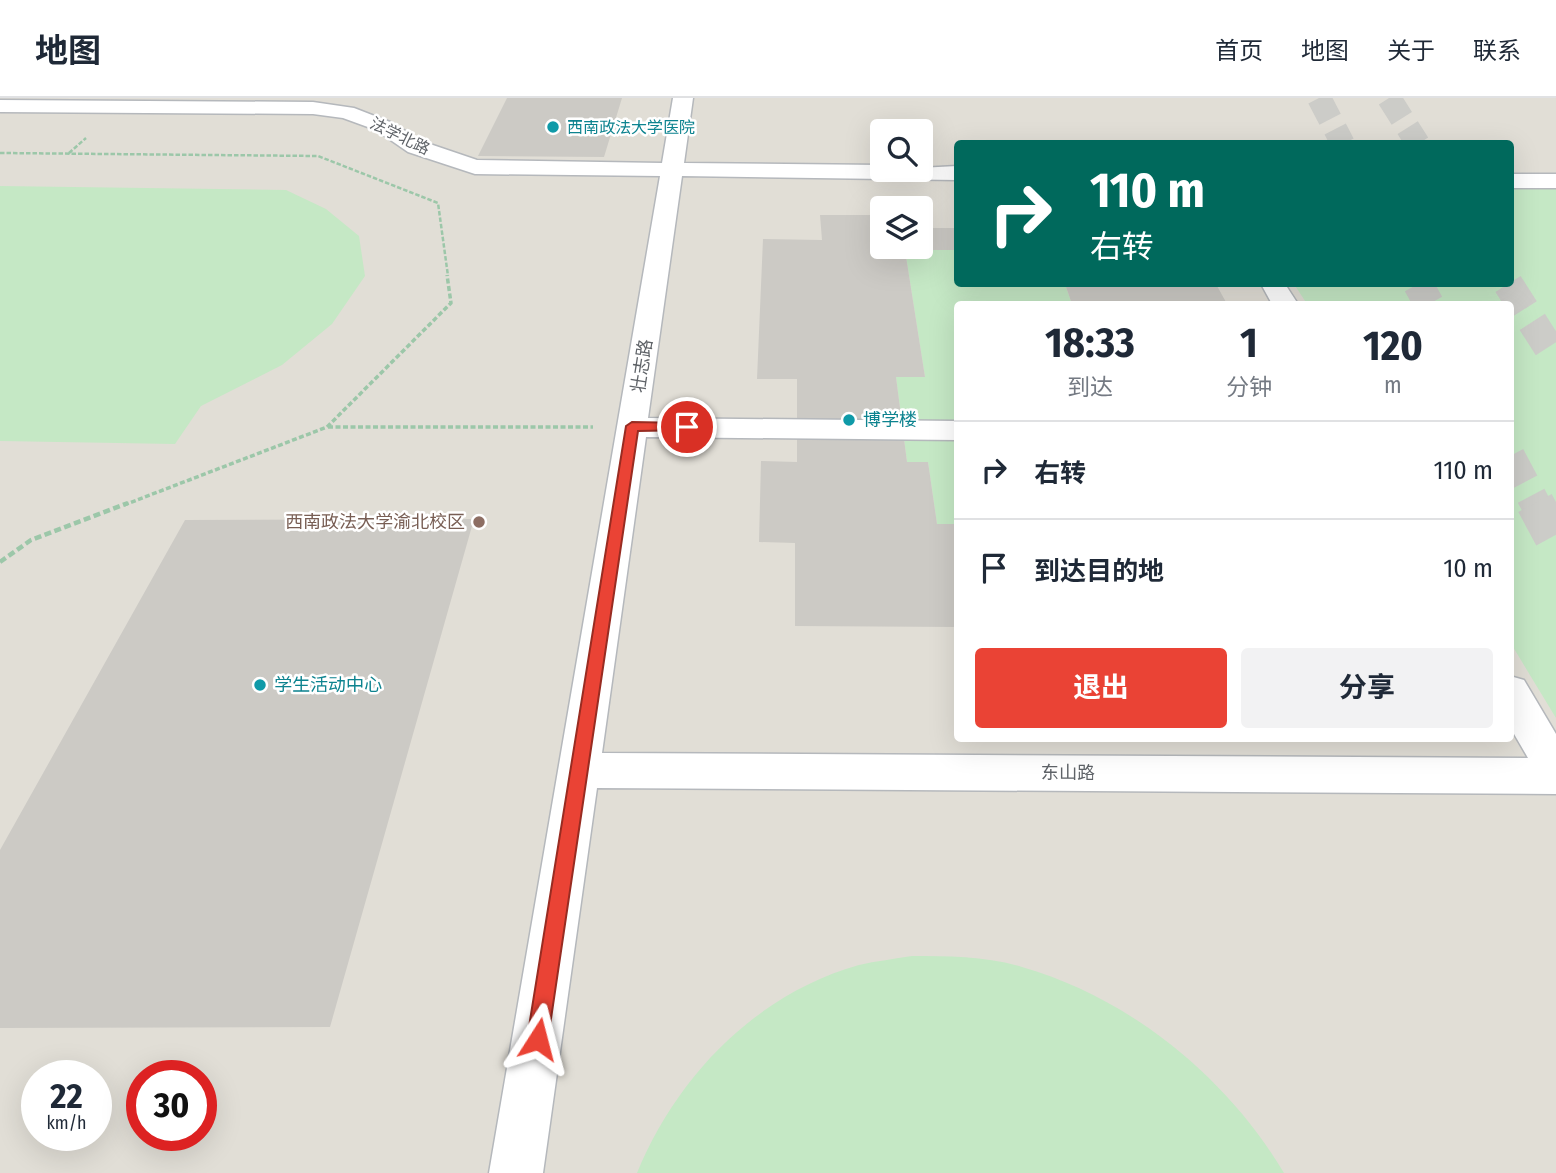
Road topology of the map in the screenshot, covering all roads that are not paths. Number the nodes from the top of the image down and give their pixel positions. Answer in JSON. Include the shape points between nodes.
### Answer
{"nodes":[{"id":1,"x":683,"y":98,"type":"edge"},
{"id":2,"x":0,"y":106,"type":"edge"},
{"id":3,"x":672,"y":169,"type":"junction"},
{"id":4,"x":954,"y":173,"type":"edge"},
{"id":5,"x":1514,"y":181,"type":"edge"},
{"id":6,"x":1556,"y":181,"type":"edge"},
{"id":7,"x":632,"y":426,"type":"junction"},
{"id":8,"x":954,"y":431,"type":"edge"},
{"id":9,"x":1514,"y":698,"type":"edge"},
{"id":10,"x":580,"y":770,"type":"junction"},
{"id":11,"x":1556,"y":770,"type":"edge"},
{"id":12,"x":1556,"y":776,"type":"edge"},
{"id":13,"x":516,"y":1173,"type":"edge"}],
"edges":[{"from":1,"to":3,"type":"street","name":"壮志路"},
{"from":2,"to":3,"type":"street","name":"法学北路","via":[[347,111],[416,147],[475,167]]},
{"from":3,"to":4,"type":"street","name":"法学北路"},
{"from":3,"to":7,"type":"street","name":"壮志路"},
{"from":5,"to":6,"type":"street"},
{"from":7,"to":8,"type":"street"},
{"from":7,"to":10,"type":"street","name":"壮志路"},
{"from":9,"to":11,"type":"street"},
{"from":10,"to":12,"type":"street","name":"东山路"},
{"from":10,"to":13,"type":"street","name":"壮志路"}]}
